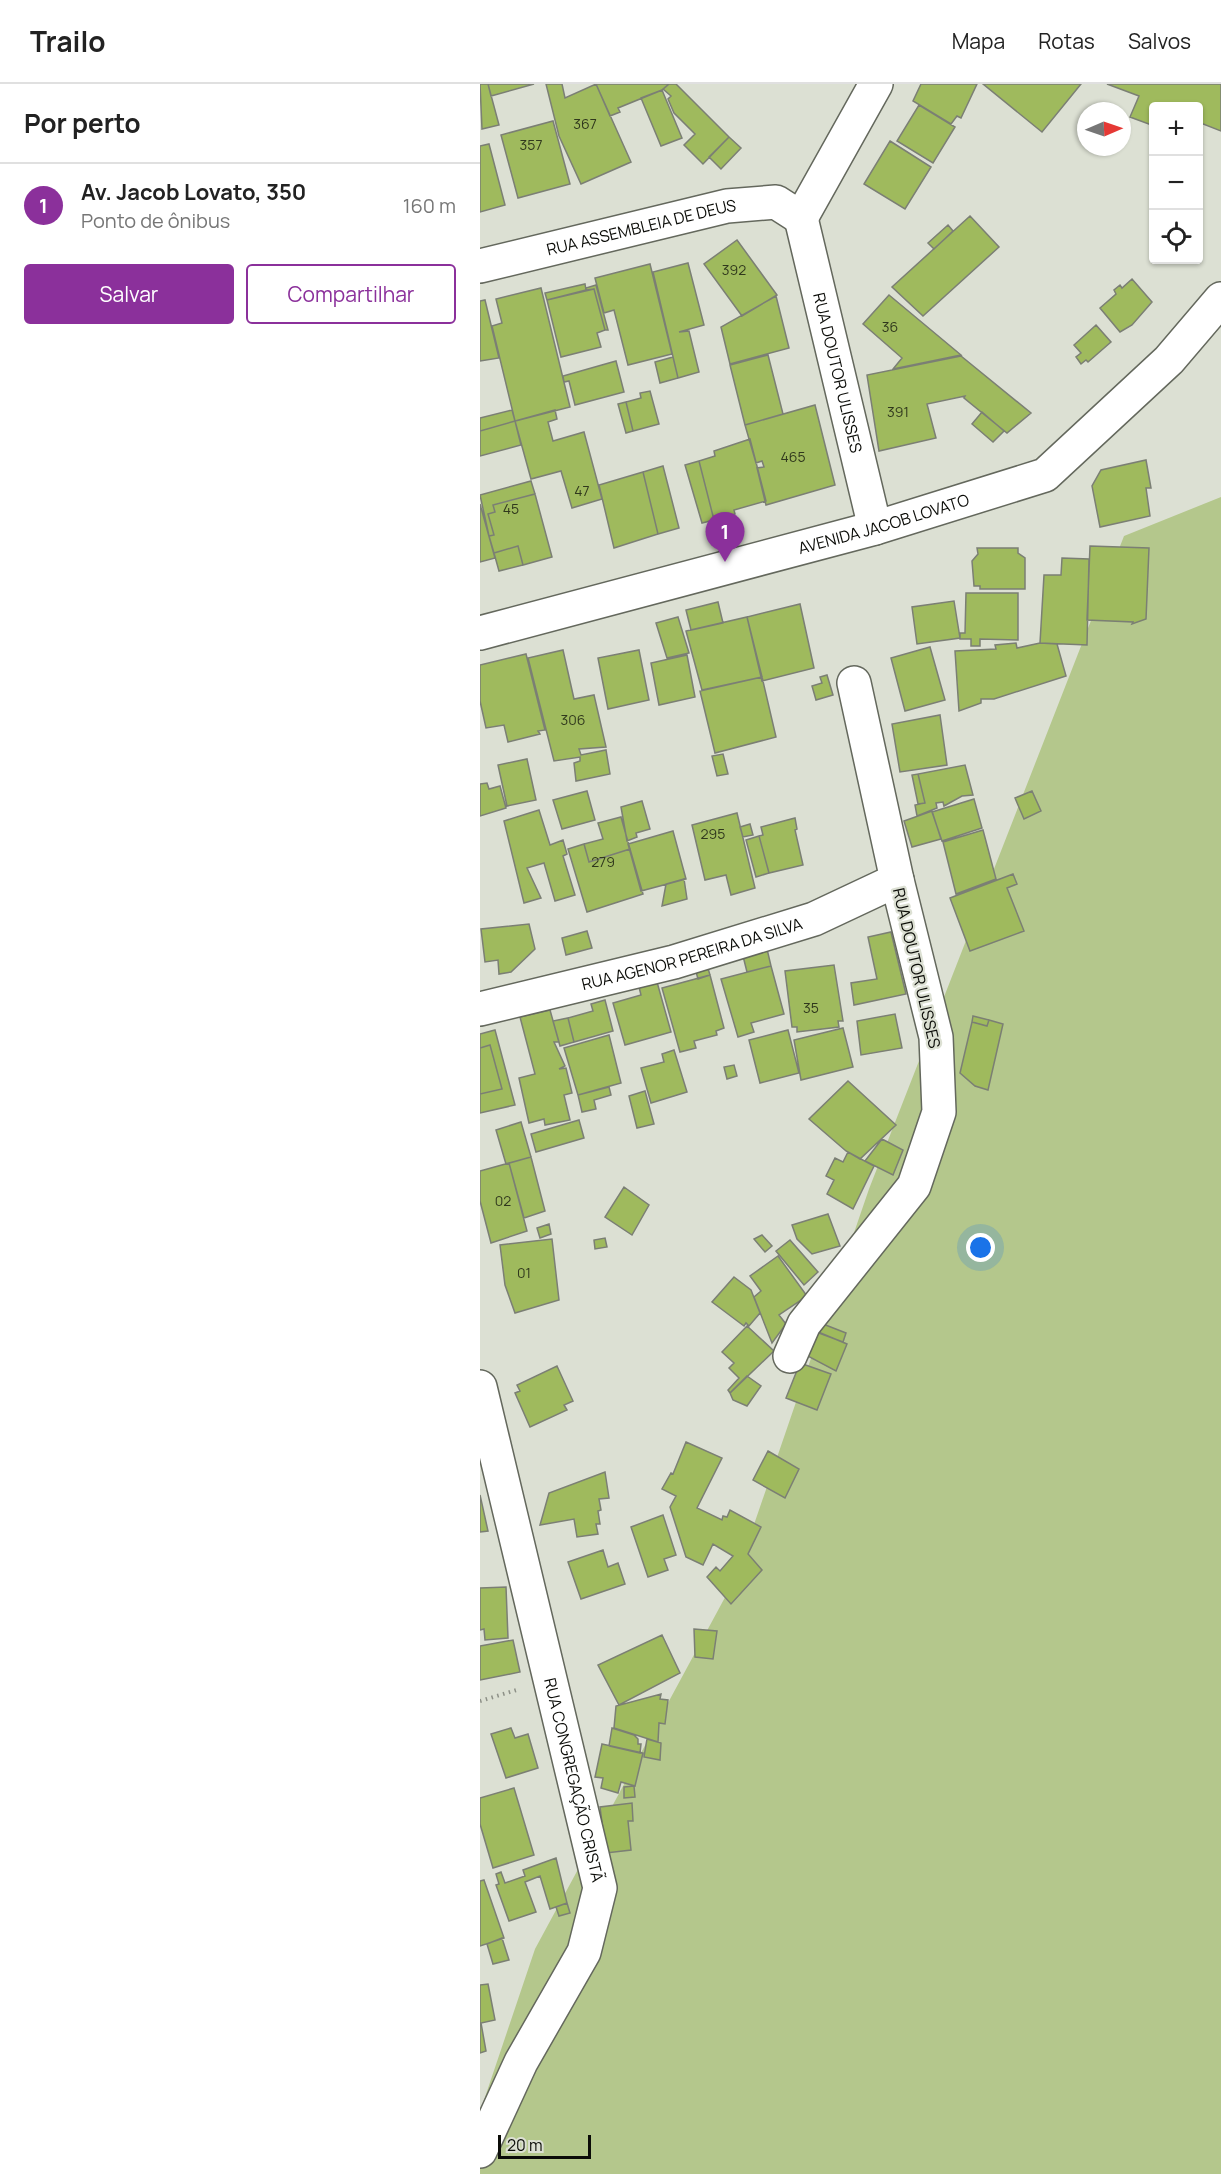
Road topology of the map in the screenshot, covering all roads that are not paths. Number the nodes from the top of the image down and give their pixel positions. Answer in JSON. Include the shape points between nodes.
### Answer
{"nodes":[{"id":1,"x":876,"y":84,"type":"edge"},
{"id":2,"x":801,"y":218,"type":"junction"},
{"id":3,"x":480,"y":266,"type":"edge"},
{"id":4,"x":1221,"y":299,"type":"edge"},
{"id":5,"x":875,"y":528,"type":"junction"},
{"id":6,"x":480,"y":633,"type":"edge"},
{"id":7,"x":854,"y":683,"type":"dead end"},
{"id":8,"x":897,"y":880,"type":"junction"},
{"id":9,"x":480,"y":1009,"type":"edge"},
{"id":10,"x":790,"y":1356,"type":"dead end"},
{"id":11,"x":480,"y":1387,"type":"edge"},
{"id":12,"x":480,"y":2151,"type":"edge"}],
"edges":[{"from":1,"to":2,"type":"street"},
{"from":2,"to":3,"type":"street","name":"RUA ASSEMBLEIA DE DEUS","via":[[776,202],[728,206]]},
{"from":2,"to":5,"type":"street","name":"RUA DOUTOR ULISSES"},
{"from":4,"to":5,"type":"street","name":"AVENIDA JACOB LOVATO","via":[[1169,360],[1046,475]]},
{"from":5,"to":6,"type":"street","name":"AVENIDA JACOB LOVATO"},
{"from":7,"to":8,"type":"street","name":"RUA DOUTOR ULISSES"},
{"from":8,"to":9,"type":"street","name":"RUA AGENOR PEREIRA DA SILVA","via":[[803,922],[674,962]]},
{"from":8,"to":10,"type":"street","name":"RUA DOUTOR ULISSES","via":[[936,1037],[939,1112],[914,1186],[804,1324]]},
{"from":11,"to":12,"type":"street","name":"RUA CONGREGAÇÃO CRISTÃ","via":[[600,1888],[584,1952],[520,2062]]}]}
